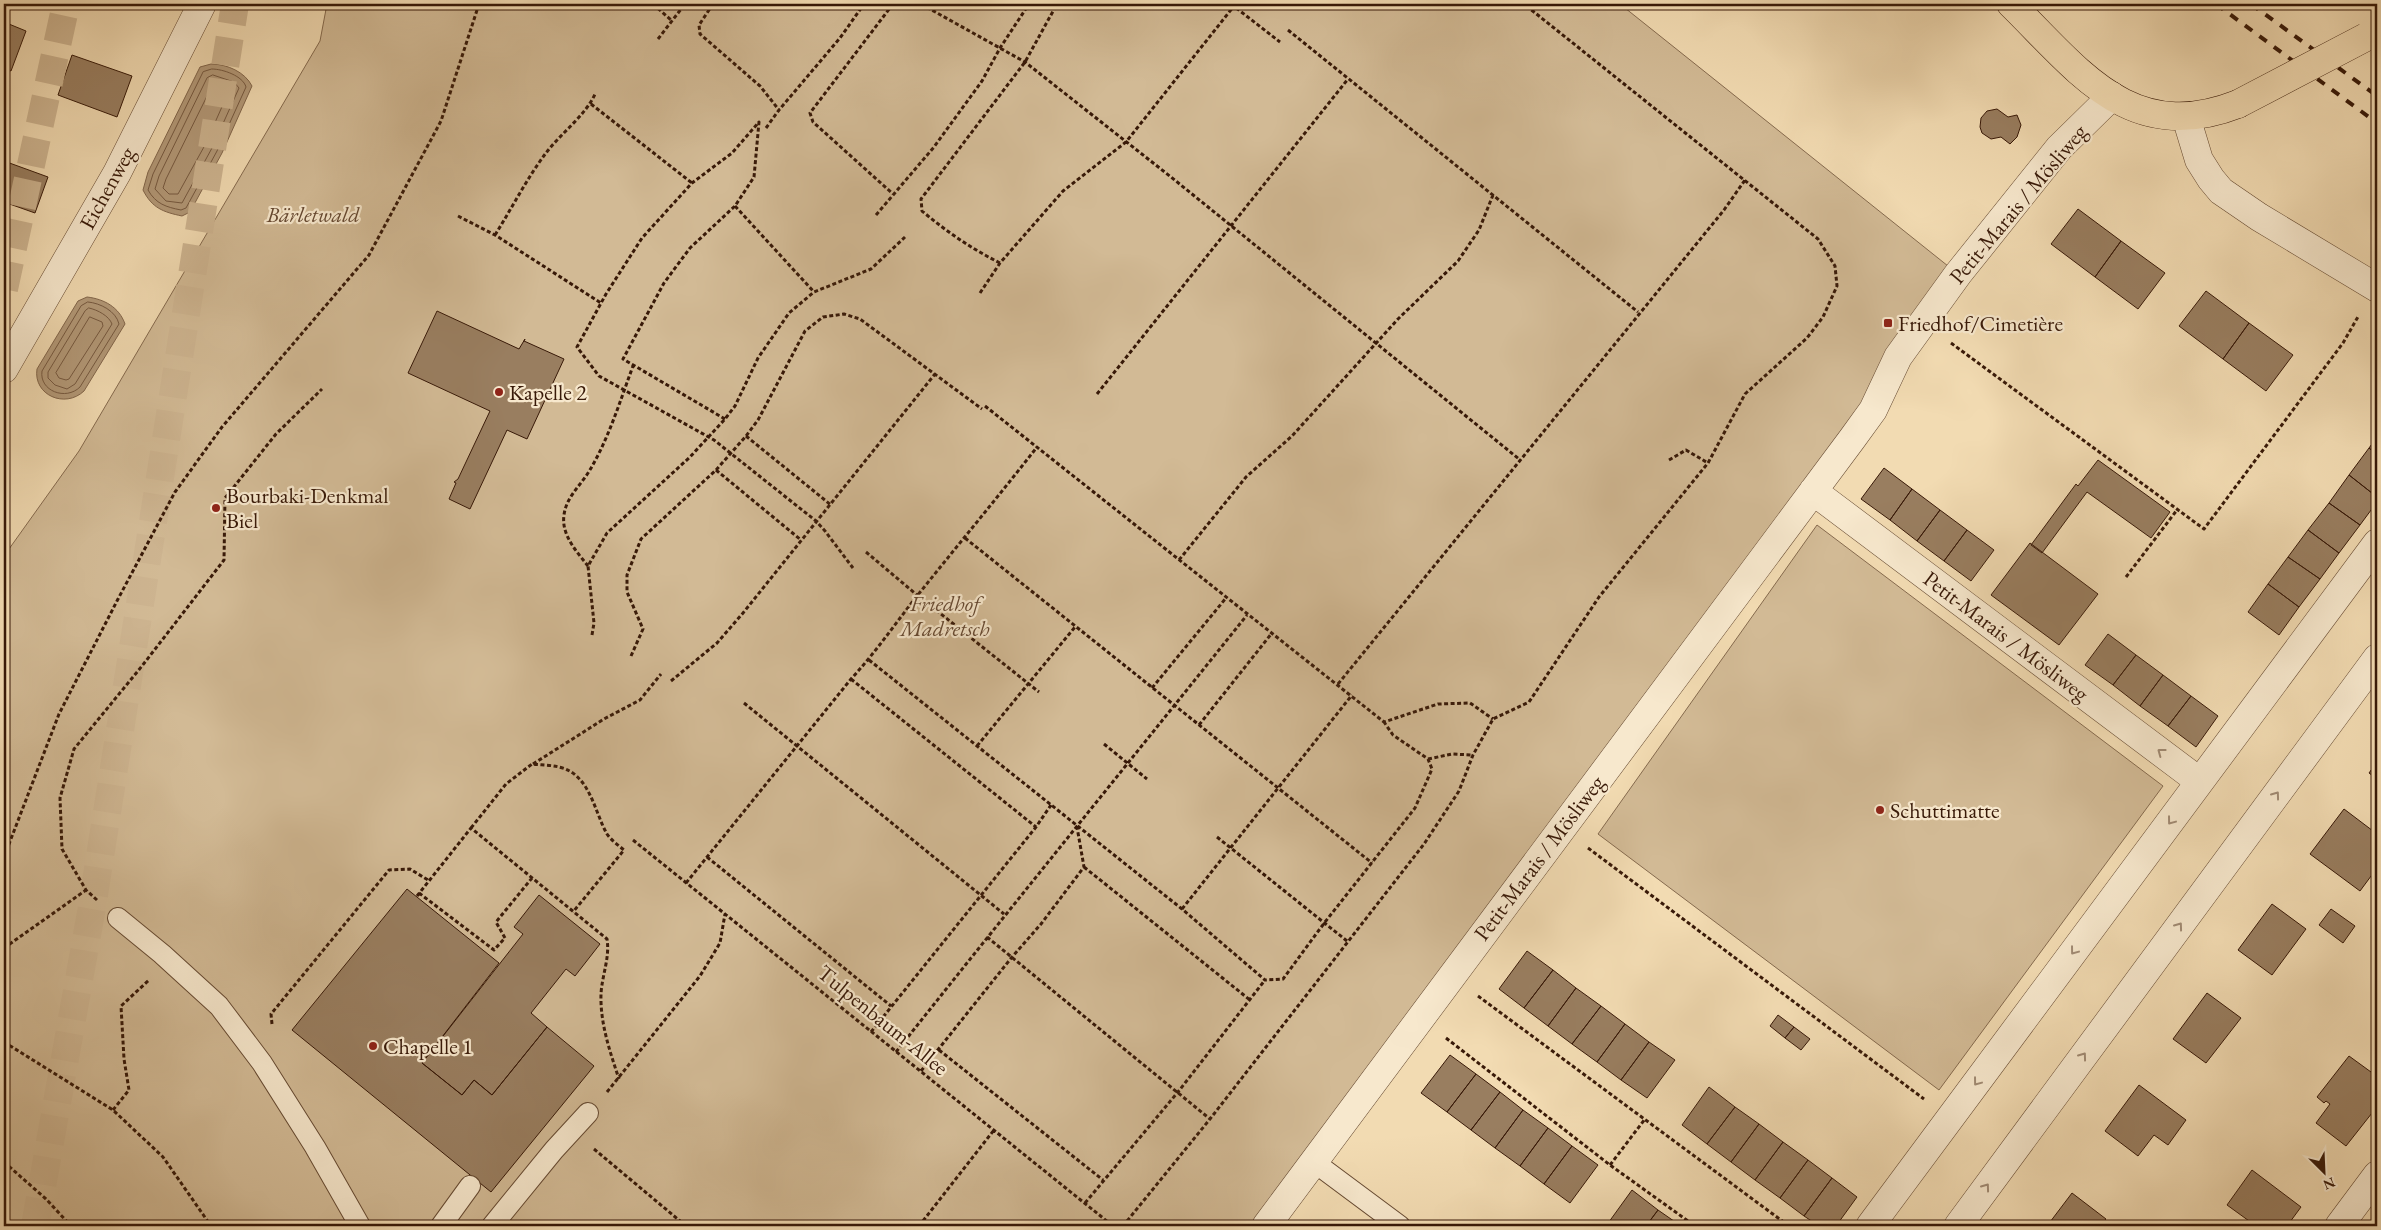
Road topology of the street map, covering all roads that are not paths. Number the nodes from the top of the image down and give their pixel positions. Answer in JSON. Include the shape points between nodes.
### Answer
{"nodes":[{"id":1,"x":202,"y":4,"type":"edge"},
{"id":2,"x":2011,"y":4,"type":"edge"},
{"id":3,"x":2372,"y":34,"type":"edge"},
{"id":4,"x":2112,"y":96,"type":"junction"},
{"id":5,"x":2186,"y":117,"type":"junction"},
{"id":6,"x":2377,"y":288,"type":"edge"},
{"id":7,"x":4,"y":369,"type":"edge"},
{"id":8,"x":1813,"y":491,"type":"junction"},
{"id":9,"x":2377,"y":543,"type":"edge"},
{"id":10,"x":2377,"y":658,"type":"edge"},
{"id":11,"x":2200,"y":781,"type":"junction"},
{"id":12,"x":118,"y":918,"type":"road end"},
{"id":13,"x":588,"y":1113,"type":"road end"},
{"id":14,"x":1314,"y":1162,"type":"junction"},
{"id":15,"x":2377,"y":1175,"type":"edge"},
{"id":16,"x":470,"y":1186,"type":"dead end"},
{"id":17,"x":360,"y":1226,"type":"edge"},
{"id":18,"x":441,"y":1226,"type":"edge"},
{"id":19,"x":492,"y":1226,"type":"edge"},
{"id":20,"x":1266,"y":1226,"type":"edge"},
{"id":21,"x":1400,"y":1226,"type":"edge"},
{"id":22,"x":1870,"y":1226,"type":"edge"},
{"id":23,"x":1958,"y":1226,"type":"edge"},
{"id":24,"x":2339,"y":1226,"type":"edge"}],
"edges":[{"from":1,"to":7,"type":"street","name":"Eichenweg","via":[[116,174]]},
{"from":2,"to":4,"type":"main road","via":[[2086,78]]},
{"from":3,"to":5,"type":"main road","bridge":true,"via":[[2238,104]]},
{"from":4,"to":5,"type":"main road","via":[[2142,111]]},
{"from":4,"to":8,"type":"street","name":"Petit-Marais / Mösliweg","via":[[2059,148],[1958,274],[1898,357],[1873,410]]},
{"from":5,"to":6,"type":"street","via":[[2199,160],[2221,191]]},
{"from":11,"to":8,"type":"street","name":"Petit-Marais / Mösliweg","one_way":true},
{"from":8,"to":14,"type":"street","name":"Petit-Marais / Mösliweg"},
{"from":9,"to":11,"type":"street"},
{"from":23,"to":10,"type":"street","one_way":true},
{"from":11,"to":22,"type":"street","one_way":true},
{"from":12,"to":17,"type":"lane","via":[[219,1006],[262,1063]]},
{"from":13,"to":19,"type":"lane"},
{"from":14,"to":20,"type":"street","name":"Petit-Marais / Mösliweg"},
{"from":14,"to":21,"type":"lane"},
{"from":15,"to":24,"type":"street"},
{"from":16,"to":18,"type":"lane"}]}
